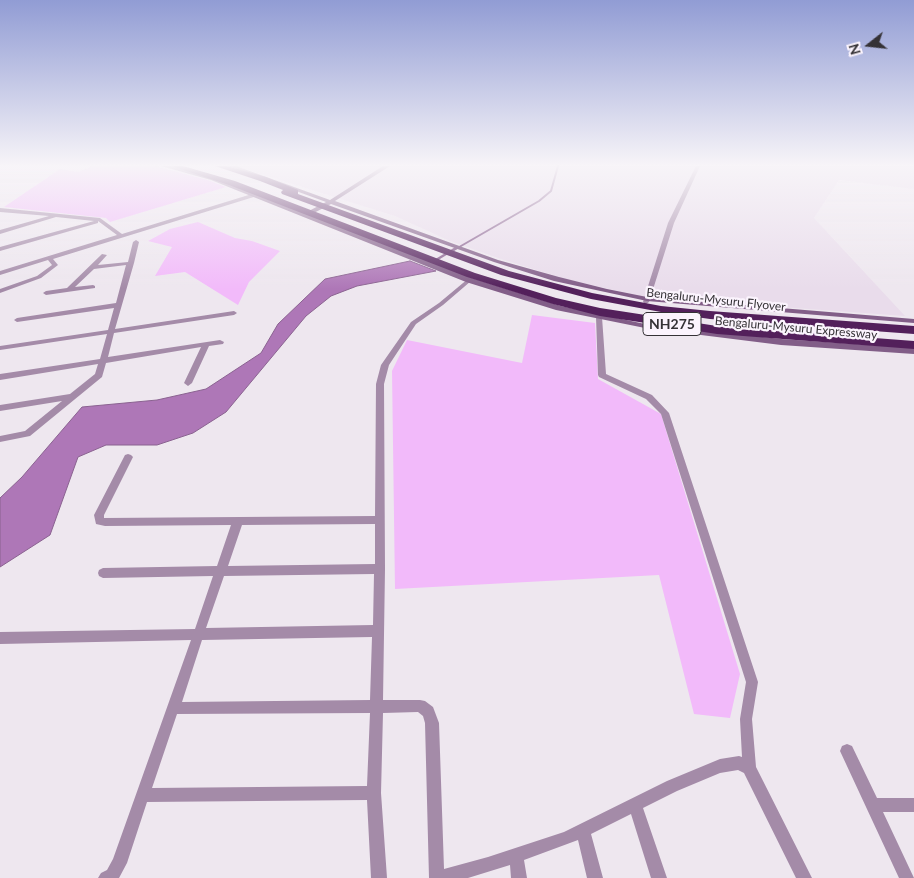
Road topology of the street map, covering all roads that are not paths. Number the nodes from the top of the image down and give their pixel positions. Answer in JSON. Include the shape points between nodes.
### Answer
{"nodes":[{"id":1,"x":209,"y":207,"type":"edge"},
{"id":2,"x":288,"y":207,"type":"edge"},
{"id":3,"x":291,"y":207,"type":"edge"},
{"id":4,"x":301,"y":207,"type":"edge"},
{"id":5,"x":320,"y":207,"type":"edge"},
{"id":6,"x":327,"y":207,"type":"edge"},
{"id":7,"x":343,"y":207,"type":"edge"},
{"id":8,"x":679,"y":207,"type":"edge"},
{"id":9,"x":0,"y":210,"type":"edge"},
{"id":10,"x":20,"y":212,"type":"junction"},
{"id":11,"x":308,"y":214,"type":"junction"},
{"id":12,"x":58,"y":216,"type":"junction"},
{"id":13,"x":0,"y":217,"type":"edge"},
{"id":14,"x":100,"y":220,"type":"junction"},
{"id":15,"x":0,"y":232,"type":"edge"},
{"id":16,"x":119,"y":234,"type":"junction"},
{"id":17,"x":136,"y":242,"type":"dead end"},
{"id":18,"x":0,"y":249,"type":"edge"},
{"id":19,"x":104,"y":256,"type":"dead end"},
{"id":20,"x":52,"y":260,"type":"junction"},
{"id":21,"x":432,"y":261,"type":"junction"},
{"id":22,"x":131,"y":262,"type":"junction"},
{"id":23,"x":92,"y":267,"type":"junction"},
{"id":24,"x":0,"y":269,"type":"edge"},
{"id":25,"x":0,"y":273,"type":"edge"},
{"id":26,"x":0,"y":279,"type":"edge"},
{"id":27,"x":469,"y":280,"type":"junction"},
{"id":28,"x":93,"y":287,"type":"dead end"},
{"id":29,"x":0,"y":290,"type":"edge"},
{"id":30,"x":68,"y":291,"type":"junction"},
{"id":31,"x":46,"y":294,"type":"dead end"},
{"id":32,"x":647,"y":300,"type":"junction"},
{"id":33,"x":119,"y":305,"type":"junction"},
{"id":34,"x":234,"y":313,"type":"dead end"},
{"id":35,"x":599,"y":317,"type":"junction"},
{"id":36,"x":16,"y":320,"type":"dead end"},
{"id":37,"x":914,"y":321,"type":"edge"},
{"id":38,"x":914,"y":325,"type":"edge"},
{"id":39,"x":914,"y":330,"type":"edge"},
{"id":40,"x":111,"y":331,"type":"junction"},
{"id":41,"x":914,"y":339,"type":"edge"},
{"id":42,"x":220,"y":342,"type":"dead end"},
{"id":43,"x":206,"y":344,"type":"junction"},
{"id":44,"x":914,"y":345,"type":"edge"},
{"id":45,"x":0,"y":348,"type":"edge"},
{"id":46,"x":914,"y":351,"type":"edge"},
{"id":47,"x":103,"y":361,"type":"junction"},
{"id":48,"x":0,"y":377,"type":"edge"},
{"id":49,"x":188,"y":383,"type":"dead end"},
{"id":50,"x":73,"y":396,"type":"junction"},
{"id":51,"x":0,"y":408,"type":"edge"},
{"id":52,"x":0,"y":439,"type":"edge"},
{"id":53,"x":128,"y":457,"type":"dead end"},
{"id":54,"x":380,"y":520,"type":"junction"},
{"id":55,"x":238,"y":521,"type":"junction"},
{"id":56,"x":380,"y":568,"type":"junction"},
{"id":57,"x":221,"y":571,"type":"junction"},
{"id":58,"x":103,"y":573,"type":"dead end"},
{"id":59,"x":379,"y":631,"type":"junction"},
{"id":60,"x":198,"y":634,"type":"junction"},
{"id":61,"x":0,"y":638,"type":"edge"},
{"id":62,"x":377,"y":707,"type":"junction"},
{"id":63,"x":172,"y":708,"type":"junction"},
{"id":64,"x":847,"y":752,"type":"dead end"},
{"id":65,"x":749,"y":768,"type":"junction"},
{"id":66,"x":374,"y":792,"type":"junction"},
{"id":67,"x":143,"y":795,"type":"junction"},
{"id":68,"x":635,"y":804,"type":"junction"},
{"id":69,"x":872,"y":805,"type":"junction"},
{"id":70,"x":914,"y":805,"type":"edge"},
{"id":71,"x":583,"y":831,"type":"junction"},
{"id":72,"x":516,"y":855,"type":"junction"},
{"id":73,"x":106,"y":878,"type":"edge"},
{"id":74,"x":379,"y":878,"type":"edge"},
{"id":75,"x":438,"y":878,"type":"edge"},
{"id":76,"x":519,"y":878,"type":"edge"},
{"id":77,"x":594,"y":878,"type":"edge"},
{"id":78,"x":659,"y":878,"type":"edge"},
{"id":79,"x":804,"y":878,"type":"edge"},
{"id":80,"x":907,"y":878,"type":"edge"}],
"edges":[{"from":1,"to":16,"type":"street"},
{"from":2,"to":11,"type":"street","name":"Bengaluru-Mysuru Expressway","number":"NH275"},
{"from":3,"to":11,"type":"highway","name":"Bengaluru-Mysuru Expressway","number":"NH275"},
{"from":4,"to":21,"type":"highway","name":"Bengaluru-Mysuru Expressway","number":"NH275"},
{"from":5,"to":11,"type":"street"},
{"from":6,"to":39,"type":"highway","name":"Bengaluru-Mysuru Flyover","number":"NH275","via":[[505,273],[576,293],[710,315]]},
{"from":7,"to":32,"type":"highway","number":"NH275","via":[[542,280]]},
{"from":8,"to":32,"type":"street"},
{"from":9,"to":10,"type":"street"},
{"from":10,"to":12,"type":"street"},
{"from":10,"to":13,"type":"street"},
{"from":11,"to":21,"type":"highway","name":"Bengaluru-Mysuru Expressway","number":"NH275"},
{"from":12,"to":14,"type":"street"},
{"from":12,"to":15,"type":"street"},
{"from":14,"to":16,"type":"street"},
{"from":14,"to":18,"type":"street"},
{"from":16,"to":20,"type":"street"},
{"from":16,"to":24,"type":"street"},
{"from":17,"to":22,"type":"street"},
{"from":19,"to":23,"type":"street"},
{"from":20,"to":25,"type":"street"},
{"from":20,"to":26,"type":"street"},
{"from":20,"to":29,"type":"street","via":[[55,265],[39,277]]},
{"from":21,"to":27,"type":"street","name":"Bengaluru-Mysuru Expressway","number":"NH275"},
{"from":21,"to":41,"type":"highway","name":"Bengaluru-Mysuru Flyover","number":"NH275","via":[[541,292],[636,313],[738,327]]},
{"from":21,"to":44,"type":"highway","name":"Bengaluru-Mysuru Expressway","number":"NH275","via":[[518,290],[600,312],[717,330]]},
{"from":22,"to":23,"type":"street"},
{"from":22,"to":33,"type":"street"},
{"from":23,"to":30,"type":"street"},
{"from":27,"to":35,"type":"street","name":"Bengaluru-Mysuru Expressway","number":"NH275"},
{"from":27,"to":54,"type":"street","via":[[413,323],[385,365],[380,391]]},
{"from":28,"to":30,"type":"street"},
{"from":30,"to":31,"type":"street"},
{"from":32,"to":37,"type":"street","number":"NH275"},
{"from":32,"to":38,"type":"highway","number":"NH275","via":[[721,311]]},
{"from":33,"to":36,"type":"street"},
{"from":33,"to":40,"type":"street"},
{"from":34,"to":40,"type":"street"},
{"from":35,"to":46,"type":"street","name":"Bengaluru-Mysuru Expressway","number":"NH275","via":[[645,326],[781,342]]},
{"from":35,"to":65,"type":"street","via":[[602,375],[649,397],[665,413],[671,431],[752,682],[746,719]]},
{"from":40,"to":45,"type":"street"},
{"from":40,"to":47,"type":"street"},
{"from":42,"to":43,"type":"street"},
{"from":43,"to":47,"type":"street"},
{"from":43,"to":49,"type":"street"},
{"from":47,"to":48,"type":"street"},
{"from":47,"to":50,"type":"street","via":[[99,375]]},
{"from":50,"to":51,"type":"street"},
{"from":50,"to":52,"type":"street","via":[[27,434]]},
{"from":53,"to":55,"type":"street","via":[[99,515],[100,521]]},
{"from":54,"to":55,"type":"street"},
{"from":54,"to":56,"type":"street"},
{"from":55,"to":57,"type":"street"},
{"from":56,"to":57,"type":"street"},
{"from":56,"to":59,"type":"street"},
{"from":57,"to":58,"type":"street"},
{"from":57,"to":60,"type":"street"},
{"from":59,"to":60,"type":"street"},
{"from":59,"to":62,"type":"street"},
{"from":60,"to":61,"type":"street"},
{"from":60,"to":63,"type":"street"},
{"from":62,"to":63,"type":"street"},
{"from":62,"to":66,"type":"street"},
{"from":62,"to":75,"type":"street","via":[[420,706],[428,712],[432,723]]},
{"from":63,"to":67,"type":"street"},
{"from":64,"to":69,"type":"street"},
{"from":65,"to":68,"type":"street","via":[[739,763],[720,766]]},
{"from":65,"to":79,"type":"street"},
{"from":66,"to":67,"type":"street"},
{"from":66,"to":74,"type":"street"},
{"from":67,"to":73,"type":"street","via":[[119,863]]},
{"from":68,"to":71,"type":"street"},
{"from":68,"to":78,"type":"street"},
{"from":69,"to":70,"type":"street"},
{"from":69,"to":80,"type":"street"},
{"from":71,"to":72,"type":"street"},
{"from":71,"to":77,"type":"street"},
{"from":72,"to":75,"type":"street"},
{"from":72,"to":76,"type":"street"}]}
